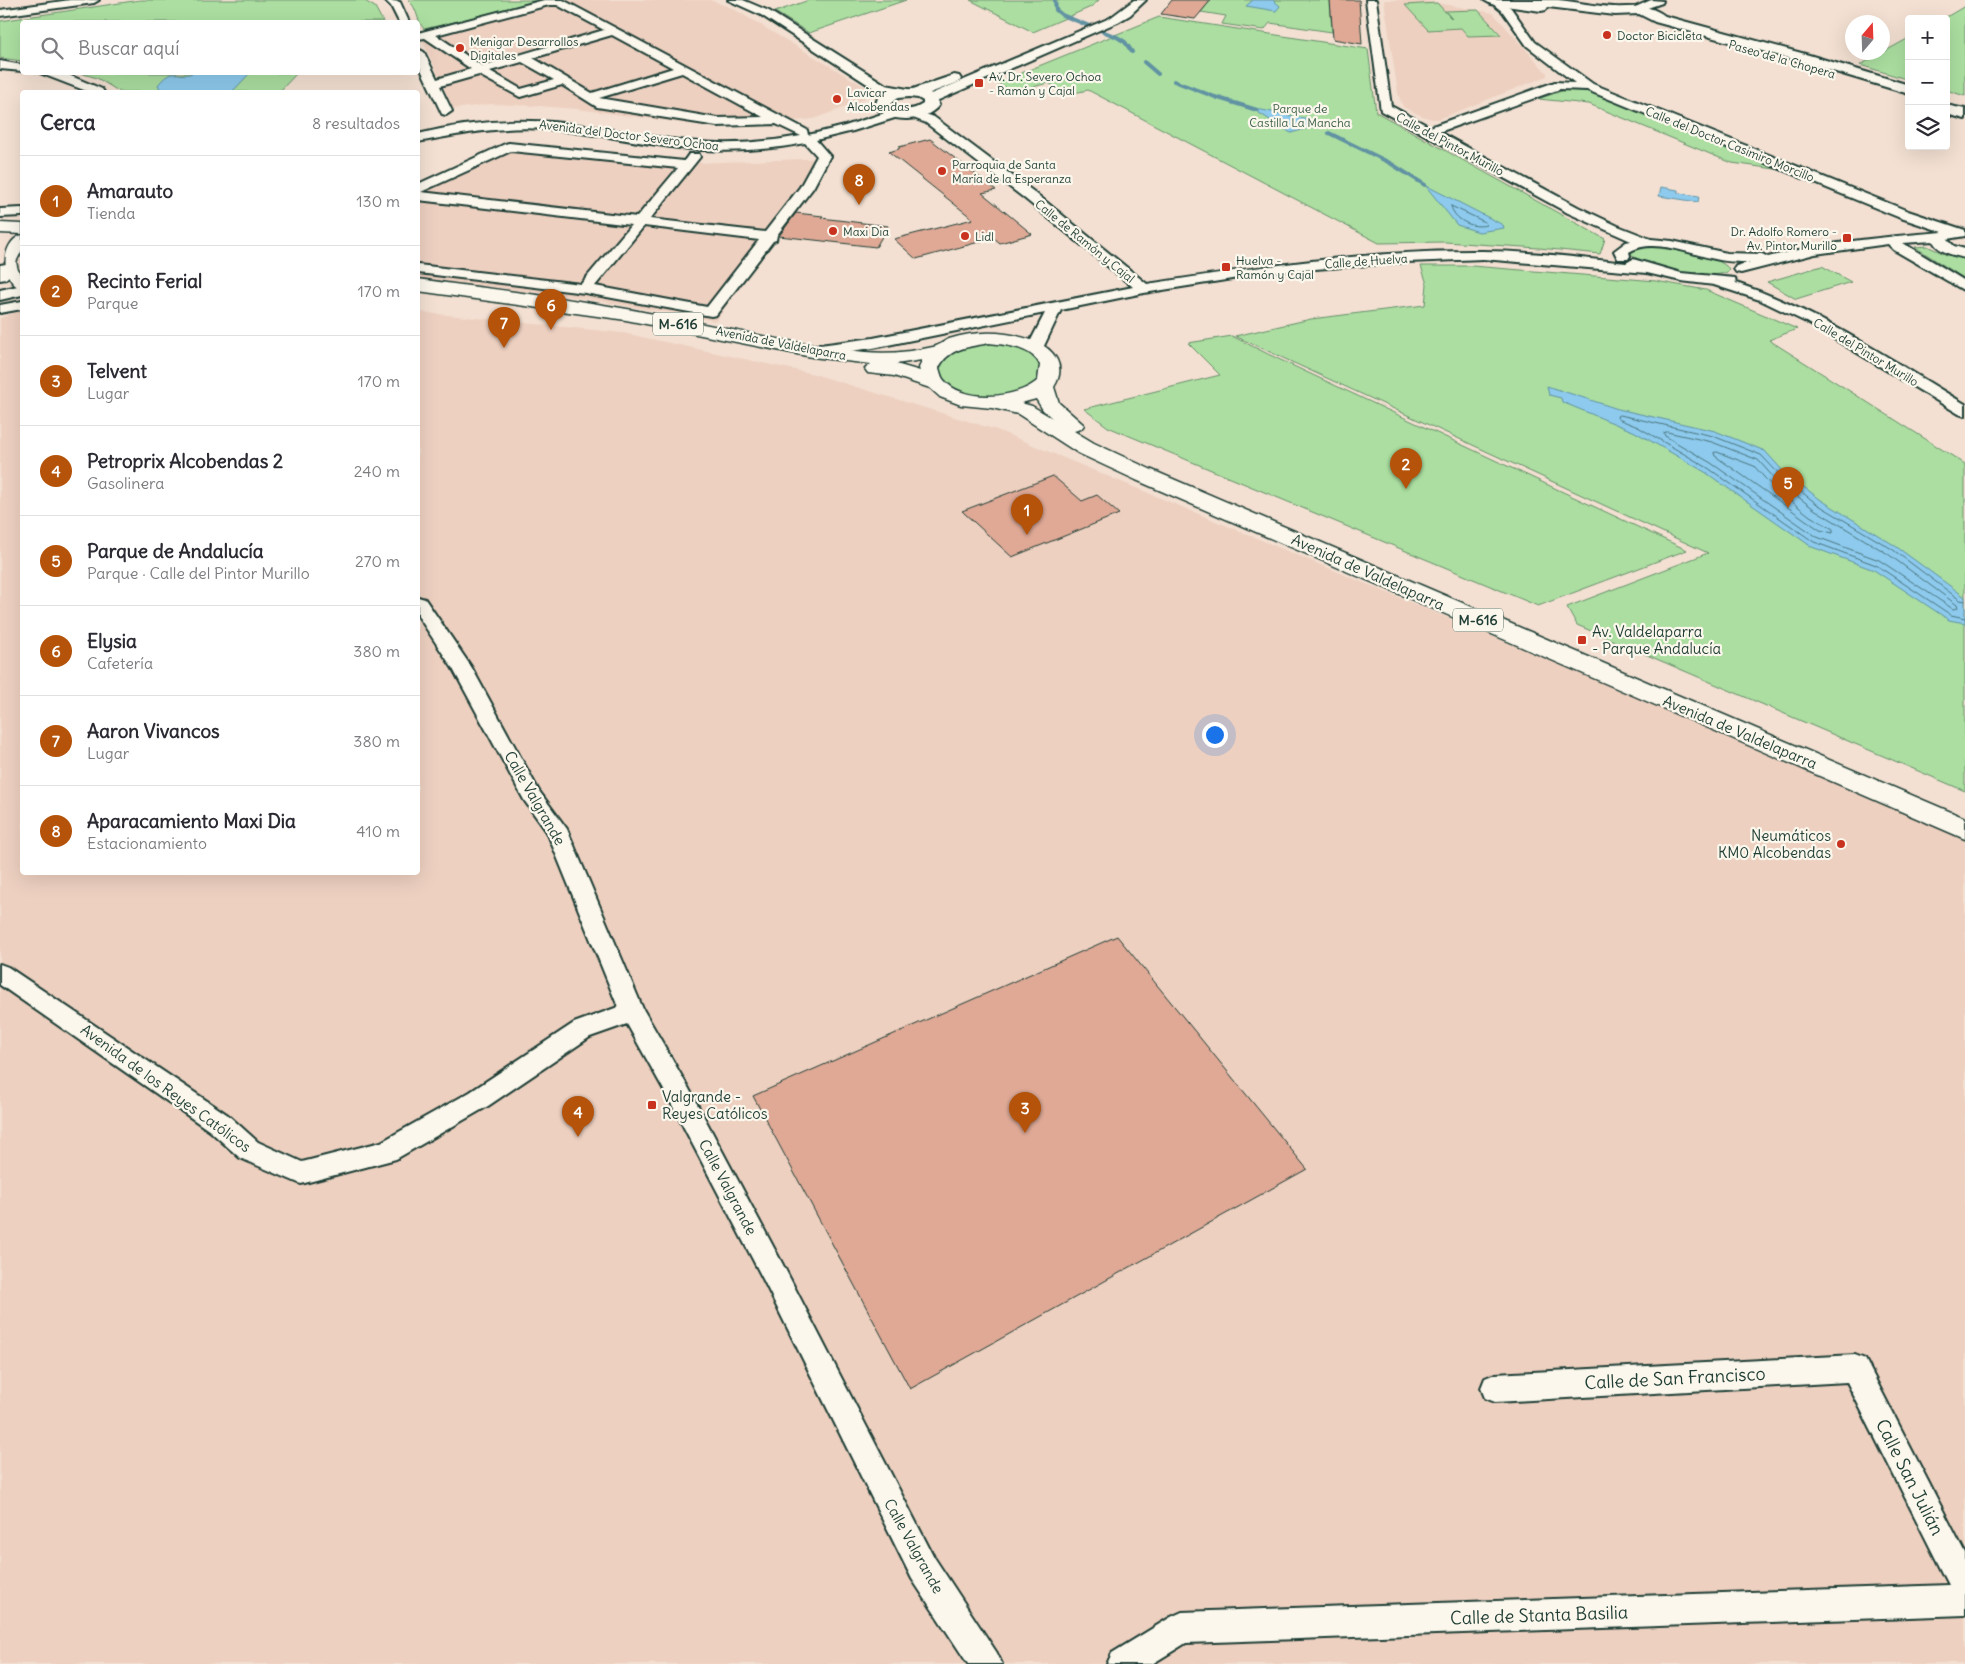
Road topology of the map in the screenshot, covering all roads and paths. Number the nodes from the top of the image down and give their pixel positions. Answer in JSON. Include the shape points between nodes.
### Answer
{"nodes":[{"id":1,"x":63,"y":0,"type":"edge"},
{"id":2,"x":94,"y":0,"type":"edge"},
{"id":3,"x":390,"y":0,"type":"edge"},
{"id":4,"x":733,"y":0,"type":"edge"},
{"id":5,"x":1127,"y":0,"type":"edge"},
{"id":6,"x":1142,"y":0,"type":"edge"},
{"id":7,"x":1370,"y":0,"type":"edge"},
{"id":8,"x":1492,"y":0,"type":"edge"},
{"id":9,"x":1658,"y":0,"type":"edge"},
{"id":10,"x":1527,"y":3,"type":"edge"},
{"id":11,"x":0,"y":9,"type":"edge"},
{"id":12,"x":1636,"y":9,"type":"junction"},
{"id":13,"x":1507,"y":10,"type":"junction"},
{"id":14,"x":0,"y":13,"type":"edge"},
{"id":15,"x":1109,"y":18,"type":"junction"},
{"id":16,"x":403,"y":20,"type":"edge"},
{"id":17,"x":1654,"y":22,"type":"junction"},
{"id":18,"x":614,"y":31,"type":"junction"},
{"id":19,"x":422,"y":35,"type":"edge"},
{"id":20,"x":420,"y":56,"type":"edge"},
{"id":21,"x":524,"y":58,"type":"junction"},
{"id":22,"x":0,"y":65,"type":"edge"},
{"id":23,"x":20,"y":68,"type":"edge"},
{"id":24,"x":1562,"y":68,"type":"junction"},
{"id":25,"x":682,"y":69,"type":"junction"},
{"id":26,"x":481,"y":71,"type":"junction"},
{"id":27,"x":56,"y":75,"type":"edge"},
{"id":28,"x":954,"y":79,"type":"joint"},
{"id":29,"x":564,"y":81,"type":"junction"},
{"id":30,"x":434,"y":84,"type":"junction"},
{"id":31,"x":1559,"y":85,"type":"junction"},
{"id":32,"x":629,"y":86,"type":"junction"},
{"id":33,"x":1589,"y":87,"type":"junction"},
{"id":34,"x":1905,"y":89,"type":"edge"},
{"id":35,"x":93,"y":90,"type":"edge"},
{"id":36,"x":912,"y":93,"type":"junction"},
{"id":37,"x":1905,"y":96,"type":"edge"},
{"id":38,"x":884,"y":97,"type":"junction"},
{"id":39,"x":1950,"y":102,"type":"edge"},
{"id":40,"x":1965,"y":107,"type":"edge"},
{"id":41,"x":588,"y":109,"type":"junction"},
{"id":42,"x":930,"y":109,"type":"junction"},
{"id":43,"x":1950,"y":109,"type":"edge"},
{"id":44,"x":905,"y":113,"type":"junction"},
{"id":45,"x":1965,"y":114,"type":"edge"},
{"id":46,"x":681,"y":118,"type":"junction"},
{"id":47,"x":776,"y":120,"type":"junction"},
{"id":48,"x":474,"y":121,"type":"junction"},
{"id":49,"x":429,"y":125,"type":"edge"},
{"id":50,"x":1429,"y":132,"type":"junction"},
{"id":51,"x":806,"y":136,"type":"junction"},
{"id":52,"x":701,"y":146,"type":"junction"},
{"id":53,"x":689,"y":165,"type":"junction"},
{"id":54,"x":420,"y":188,"type":"edge"},
{"id":55,"x":420,"y":196,"type":"edge"},
{"id":56,"x":20,"y":212,"type":"edge"},
{"id":57,"x":0,"y":213,"type":"edge"},
{"id":58,"x":1903,"y":214,"type":"junction"},
{"id":59,"x":640,"y":223,"type":"junction"},
{"id":60,"x":0,"y":228,"type":"edge"},
{"id":61,"x":20,"y":229,"type":"edge"},
{"id":62,"x":1613,"y":229,"type":"junction"},
{"id":63,"x":1962,"y":234,"type":"edge"},
{"id":64,"x":771,"y":237,"type":"junction"},
{"id":65,"x":1939,"y":238,"type":"junction"},
{"id":66,"x":1891,"y":239,"type":"junction"},
{"id":67,"x":1650,"y":243,"type":"junction"},
{"id":68,"x":11,"y":244,"type":"edge"},
{"id":69,"x":1624,"y":251,"type":"junction"},
{"id":70,"x":1965,"y":254,"type":"edge"},
{"id":71,"x":1726,"y":257,"type":"junction"},
{"id":72,"x":1774,"y":258,"type":"junction"},
{"id":73,"x":1590,"y":263,"type":"junction"},
{"id":74,"x":420,"y":269,"type":"edge"},
{"id":75,"x":1646,"y":269,"type":"junction"},
{"id":76,"x":3,"y":272,"type":"edge"},
{"id":77,"x":1741,"y":273,"type":"junction"},
{"id":78,"x":1717,"y":281,"type":"junction"},
{"id":79,"x":20,"y":282,"type":"edge"},
{"id":80,"x":420,"y":285,"type":"edge"},
{"id":81,"x":1965,"y":287,"type":"edge"},
{"id":82,"x":585,"y":288,"type":"junction"},
{"id":83,"x":1144,"y":289,"type":"junction"},
{"id":84,"x":20,"y":290,"type":"edge"},
{"id":85,"x":0,"y":295,"type":"edge"},
{"id":86,"x":420,"y":296,"type":"edge"},
{"id":87,"x":1765,"y":296,"type":"junction"},
{"id":88,"x":20,"y":305,"type":"edge"},
{"id":89,"x":1055,"y":308,"type":"junction"},
{"id":90,"x":0,"y":310,"type":"edge"},
{"id":91,"x":989,"y":337,"type":"junction"},
{"id":92,"x":1035,"y":348,"type":"junction"},
{"id":93,"x":812,"y":351,"type":"junction"},
{"id":94,"x":938,"y":352,"type":"junction"},
{"id":95,"x":933,"y":383,"type":"junction"},
{"id":96,"x":1043,"y":386,"type":"junction"},
{"id":97,"x":996,"y":402,"type":"junction"},
{"id":98,"x":1965,"y":411,"type":"edge"},
{"id":99,"x":1254,"y":522,"type":"junction"},
{"id":100,"x":1274,"y":545,"type":"dead end"},
{"id":101,"x":420,"y":607,"type":"edge"},
{"id":102,"x":1965,"y":810,"type":"edge"},
{"id":103,"x":1965,"y":829,"type":"edge"},
{"id":104,"x":0,"y":973,"type":"edge"},
{"id":105,"x":632,"y":1012,"type":"junction"},
{"id":106,"x":1855,"y":1368,"type":"joint"},
{"id":107,"x":1495,"y":1388,"type":"dead end"},
{"id":108,"x":1965,"y":1585,"type":"edge"},
{"id":109,"x":1965,"y":1600,"type":"edge"},
{"id":110,"x":986,"y":1664,"type":"edge"},
{"id":111,"x":1123,"y":1664,"type":"edge"}],
"edges":[{"from":1,"to":11,"type":"street"},
{"from":2,"to":14,"type":"street"},
{"from":3,"to":16,"type":"street","via":[[396,4]]},
{"from":4,"to":38,"type":"street","via":[[765,12]]},
{"from":5,"to":15,"type":"street"},
{"from":6,"to":15,"type":"street","via":[[1126,14]]},
{"from":7,"to":50,"type":"street","name":"Calle del Pintor Murillo","via":[[1385,108]]},
{"from":8,"to":10,"type":"main road"},
{"from":8,"to":13,"type":"street","name":"Calle del Doctor Casimiro Morcillo"},
{"from":9,"to":12,"type":"street"},
{"from":9,"to":17,"type":"street"},
{"from":10,"to":12,"type":"main road","via":[[1616,18]]},
{"from":10,"to":13,"type":"street"},
{"from":12,"to":17,"type":"main road"},
{"from":13,"to":24,"type":"street","name":"Calle del Doctor Casimiro Morcillo","via":[[1531,44]]},
{"from":15,"to":28,"type":"street"},
{"from":15,"to":42,"type":"street"},
{"from":17,"to":34,"type":"main road","name":"Paseo de la Chopera","via":[[1804,58]]},
{"from":17,"to":37,"type":"main road","name":"Paseo de la Chopera"},
{"from":18,"to":19,"type":"street","via":[[554,2]]},
{"from":18,"to":21,"type":"street"},
{"from":18,"to":25,"type":"street"},
{"from":19,"to":26,"type":"street"},
{"from":20,"to":30,"type":"street"},
{"from":21,"to":26,"type":"street"},
{"from":21,"to":29,"type":"street"},
{"from":22,"to":23,"type":"street"},
{"from":24,"to":31,"type":"street","via":[[1565,77]]},
{"from":24,"to":33,"type":"street","name":"Calle del Doctor Casimiro Morcillo"},
{"from":25,"to":32,"type":"street"},
{"from":25,"to":47,"type":"street"},
{"from":26,"to":29,"type":"street","via":[[520,93]]},
{"from":26,"to":30,"type":"street"},
{"from":27,"to":35,"type":"street"},
{"from":28,"to":36,"type":"main road"},
{"from":29,"to":41,"type":"street"},
{"from":30,"to":49,"type":"street"},
{"from":31,"to":33,"type":"street"},
{"from":31,"to":50,"type":"street"},
{"from":32,"to":41,"type":"street"},
{"from":32,"to":46,"type":"street"},
{"from":33,"to":58,"type":"street","name":"Calle del Doctor Casimiro Morcillo"},
{"from":36,"to":38,"type":"main road"},
{"from":36,"to":42,"type":"main road"},
{"from":38,"to":44,"type":"main road"},
{"from":38,"to":51,"type":"street","name":"Avenida del Doctor Severo Ochoa","via":[[862,118]]},
{"from":39,"to":40,"type":"main road"},
{"from":41,"to":46,"type":"street"},
{"from":41,"to":48,"type":"street","name":"Avenida del Doctor Severo Ochoa","via":[[529,118]]},
{"from":41,"to":51,"type":"street","name":"Avenida del Doctor Severo Ochoa","via":[[707,139]]},
{"from":42,"to":44,"type":"main road"},
{"from":42,"to":83,"type":"street","name":"Calle de Ramón y Cajal"},
{"from":43,"to":45,"type":"main road"},
{"from":44,"to":51,"type":"street","name":"Avenida del Doctor Severo Ochoa","via":[[844,131]]},
{"from":46,"to":47,"type":"street","via":[[717,122]]},
{"from":47,"to":51,"type":"street"},
{"from":48,"to":49,"type":"street","name":"Avenida del Doctor Severo Ochoa"},
{"from":48,"to":49,"type":"street"},
{"from":49,"to":52,"type":"street","name":"Avenida del Doctor Severo Ochoa","via":[[528,124]]},
{"from":50,"to":62,"type":"street","name":"Calle del Pintor Murillo"},
{"from":51,"to":52,"type":"street","name":"Avenida del Doctor Severo Ochoa","via":[[750,146]]},
{"from":51,"to":64,"type":"street","via":[[824,156]]},
{"from":52,"to":53,"type":"street"},
{"from":53,"to":54,"type":"street","via":[[510,147]]},
{"from":53,"to":59,"type":"street"},
{"from":55,"to":59,"type":"street"},
{"from":56,"to":57,"type":"street"},
{"from":58,"to":63,"type":"street","name":"Calle del Doctor Casimiro Morcillo"},
{"from":58,"to":65,"type":"street","name":"Calle del Doctor Casimiro Morcillo"},
{"from":58,"to":66,"type":"street","via":[[1909,224],[1906,232]]},
{"from":59,"to":64,"type":"street"},
{"from":59,"to":82,"type":"street"},
{"from":60,"to":61,"type":"highway"},
{"from":62,"to":67,"type":"street","name":"Calle del Pintor Murillo"},
{"from":62,"to":69,"type":"street","name":"Calle del Pintor Murillo"},
{"from":63,"to":65,"type":"street"},
{"from":64,"to":82,"type":"street","via":[[711,312]]},
{"from":65,"to":66,"type":"street"},
{"from":65,"to":70,"type":"street"},
{"from":66,"to":72,"type":"street"},
{"from":66,"to":81,"type":"street"},
{"from":67,"to":69,"type":"street","name":"Calle de Huelva"},
{"from":67,"to":71,"type":"street"},
{"from":68,"to":76,"type":"highway"},
{"from":69,"to":73,"type":"street","name":"Calle de Huelva"},
{"from":69,"to":75,"type":"street"},
{"from":71,"to":72,"type":"street"},
{"from":71,"to":77,"type":"street","name":"Calle del Pintor Murillo"},
{"from":72,"to":77,"type":"street"},
{"from":73,"to":75,"type":"street","name":"Calle de Huelva"},
{"from":73,"to":83,"type":"street","name":"Calle de Huelva","via":[[1483,255],[1407,258],[1276,268]]},
{"from":74,"to":82,"type":"street"},
{"from":75,"to":78,"type":"street","name":"Calle de Huelva"},
{"from":76,"to":79,"type":"highway"},
{"from":77,"to":78,"type":"street","via":[[1732,281]]},
{"from":77,"to":87,"type":"street","name":"Calle del Pintor Murillo"},
{"from":78,"to":87,"type":"street","name":"Calle del Pintor Murillo"},
{"from":80,"to":93,"type":"highway","name":"Avenida de Valdelaparra","number":"M-616","via":[[626,314]]},
{"from":83,"to":89,"type":"street","name":"Calle de Huelva"},
{"from":84,"to":85,"type":"main road"},
{"from":86,"to":95,"type":"highway","name":"Avenida de Valdelaparra","number":"M-616","via":[[620,322],[844,367],[897,370]]},
{"from":87,"to":98,"type":"street","name":"Calle del Pintor Murillo"},
{"from":88,"to":90,"type":"street"},
{"from":89,"to":91,"type":"street"},
{"from":89,"to":92,"type":"street"},
{"from":89,"to":93,"type":"street","via":[[872,343]]},
{"from":91,"to":92,"type":"highway","number":"M-616","via":[[1014,340]]},
{"from":91,"to":94,"type":"highway","number":"M-616","via":[[969,339]]},
{"from":92,"to":96,"type":"highway","via":[[1045,356],[1050,366],[1050,376]]},
{"from":93,"to":94,"type":"highway","name":"Avenida de Valdelaparra","number":"M-616","via":[[867,358],[899,358]]},
{"from":94,"to":95,"type":"highway","via":[[930,362],[928,372]]},
{"from":95,"to":97,"type":"highway","number":"M-616","via":[[943,392],[958,398]]},
{"from":96,"to":97,"type":"highway","number":"M-616","via":[[1023,397]]},
{"from":96,"to":102,"type":"highway","name":"Avenida de Valdelaparra","number":"M-616","via":[[1050,406],[1083,432],[1105,444]]},
{"from":97,"to":99,"type":"highway","name":"Avenida de Valdelaparra","number":"M-616","via":[[1025,410],[1086,448]]},
{"from":99,"to":100,"type":"highway"},
{"from":99,"to":103,"type":"highway","name":"Avenida de Valdelaparra","number":"M-616"},
{"from":101,"to":105,"type":"street","name":"Calle Valgrande","via":[[462,668],[531,795],[556,829]]},
{"from":104,"to":105,"type":"street","name":"Avenida de los Reyes Católicos","via":[[219,1123],[249,1150],[301,1173],[387,1151],[479,1099],[582,1030]]},
{"from":105,"to":110,"type":"street","name":"Calle Valgrande","via":[[773,1272],[923,1568]]},
{"from":106,"to":107,"type":"street","name":"Calle de San Francisco"},
{"from":106,"to":108,"type":"street","name":"Calle San Julián"},
{"from":109,"to":111,"type":"street","name":"Calle de Stanta Basilia","via":[[1182,1628]]}]}
